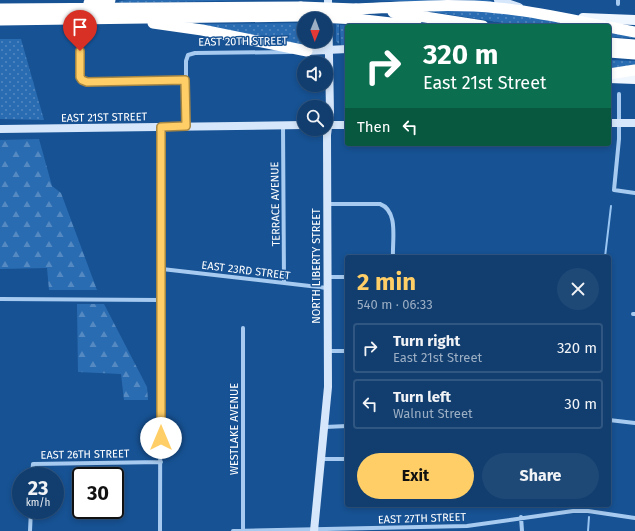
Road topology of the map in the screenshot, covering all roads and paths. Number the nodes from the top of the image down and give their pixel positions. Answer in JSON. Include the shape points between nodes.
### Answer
{"nodes":[{"id":1,"x":110,"y":0,"type":"edge"},
{"id":2,"x":328,"y":0,"type":"edge"},
{"id":3,"x":498,"y":0,"type":"edge"},
{"id":4,"x":0,"y":9,"type":"edge"},
{"id":5,"x":543,"y":13,"type":"junction"},
{"id":6,"x":55,"y":14,"type":"junction"},
{"id":7,"x":356,"y":14,"type":"junction"},
{"id":8,"x":0,"y":20,"type":"edge"},
{"id":9,"x":635,"y":20,"type":"edge"},
{"id":10,"x":407,"y":24,"type":"edge"},
{"id":11,"x":470,"y":24,"type":"edge"},
{"id":12,"x":594,"y":24,"type":"edge"},
{"id":13,"x":611,"y":27,"type":"edge"},
{"id":14,"x":635,"y":32,"type":"edge"},
{"id":15,"x":611,"y":43,"type":"edge"},
{"id":16,"x":635,"y":45,"type":"edge"},
{"id":17,"x":345,"y":49,"type":"edge"},
{"id":18,"x":329,"y":50,"type":"junction"},
{"id":19,"x":80,"y":51,"type":"dead end"},
{"id":20,"x":307,"y":51,"type":"junction"},
{"id":21,"x":611,"y":52,"type":"edge"},
{"id":22,"x":635,"y":54,"type":"edge"},
{"id":23,"x":635,"y":70,"type":"edge"},
{"id":24,"x":611,"y":74,"type":"edge"},
{"id":25,"x":611,"y":78,"type":"edge"},
{"id":26,"x":635,"y":79,"type":"edge"},
{"id":27,"x":185,"y":80,"type":"junction"},
{"id":28,"x":619,"y":94,"type":"dead end"},
{"id":29,"x":328,"y":100,"type":"edge"},
{"id":30,"x":611,"y":123,"type":"edge"},
{"id":31,"x":620,"y":123,"type":"junction"},
{"id":32,"x":635,"y":123,"type":"edge"},
{"id":33,"x":283,"y":125,"type":"junction"},
{"id":34,"x":297,"y":125,"type":"edge"},
{"id":35,"x":333,"y":125,"type":"edge"},
{"id":36,"x":345,"y":125,"type":"edge"},
{"id":37,"x":186,"y":126,"type":"junction"},
{"id":38,"x":161,"y":127,"type":"junction"},
{"id":39,"x":0,"y":129,"type":"edge"},
{"id":40,"x":327,"y":136,"type":"edge"},
{"id":41,"x":635,"y":193,"type":"edge"},
{"id":42,"x":327,"y":204,"type":"junction"},
{"id":43,"x":393,"y":255,"type":"edge"},
{"id":44,"x":162,"y":269,"type":"junction"},
{"id":45,"x":327,"y":277,"type":"junction"},
{"id":46,"x":345,"y":277,"type":"edge"},
{"id":47,"x":284,"y":283,"type":"junction"},
{"id":48,"x":327,"y":288,"type":"junction"},
{"id":49,"x":0,"y":299,"type":"edge"},
{"id":50,"x":162,"y":300,"type":"junction"},
{"id":51,"x":243,"y":328,"type":"dead end"},
{"id":52,"x":328,"y":351,"type":"junction"},
{"id":53,"x":345,"y":351,"type":"edge"},
{"id":54,"x":611,"y":420,"type":"edge"},
{"id":55,"x":635,"y":423,"type":"edge"},
{"id":56,"x":345,"y":426,"type":"edge"},
{"id":57,"x":325,"y":427,"type":"junction"},
{"id":58,"x":321,"y":459,"type":"junction"},
{"id":59,"x":345,"y":459,"type":"edge"},
{"id":60,"x":161,"y":462,"type":"junction"},
{"id":61,"x":33,"y":467,"type":"edge"},
{"id":62,"x":521,"y":517,"type":"junction"},
{"id":63,"x":635,"y":518,"type":"edge"},
{"id":64,"x":31,"y":519,"type":"edge"},
{"id":65,"x":314,"y":530,"type":"edge"},
{"id":66,"x":30,"y":531,"type":"edge"},
{"id":67,"x":160,"y":531,"type":"edge"},
{"id":68,"x":233,"y":531,"type":"edge"},
{"id":69,"x":243,"y":531,"type":"edge"},
{"id":70,"x":522,"y":531,"type":"edge"}],
"edges":[{"from":1,"to":6,"type":"highway"},
{"from":2,"to":18,"type":"street","name":"NORTH LIBERTY STREET"},
{"from":3,"to":5,"type":"street"},
{"from":4,"to":6,"type":"highway"},
{"from":5,"to":7,"type":"highway","via":[[482,7],[413,6]]},
{"from":5,"to":9,"type":"main road","via":[[594,19]]},
{"from":5,"to":12,"type":"highway"},
{"from":6,"to":7,"type":"highway","bridge":true,"via":[[301,11]]},
{"from":6,"to":8,"type":"highway"},
{"from":6,"to":20,"type":"highway","via":[[170,25]]},
{"from":7,"to":10,"type":"highway"},
{"from":7,"to":11,"type":"highway","via":[[408,14]]},
{"from":13,"to":14,"type":"highway"},
{"from":15,"to":16,"type":"highway"},
{"from":17,"to":18,"type":"street","name":"EAST 20TH STREET"},
{"from":18,"to":20,"type":"street","name":"EAST 20TH STREET"},
{"from":18,"to":29,"type":"street","name":"NORTH LIBERTY STREET"},
{"from":19,"to":27,"type":"street","via":[[80,77],[87,82]]},
{"from":20,"to":27,"type":"street","name":"EAST 20TH STREET","via":[[195,53],[188,55]]},
{"from":21,"to":22,"type":"highway"},
{"from":23,"to":24,"type":"highway"},
{"from":25,"to":26,"type":"main road"},
{"from":27,"to":37,"type":"street"},
{"from":28,"to":31,"type":"street"},
{"from":30,"to":31,"type":"street"},
{"from":31,"to":32,"type":"street"},
{"from":31,"to":41,"type":"street","via":[[614,190]]},
{"from":33,"to":34,"type":"street","name":"EAST 21ST STREET"},
{"from":33,"to":37,"type":"street","name":"EAST 21ST STREET"},
{"from":33,"to":47,"type":"street","name":"TERRACE AVENUE"},
{"from":35,"to":36,"type":"street"},
{"from":37,"to":38,"type":"street","name":"EAST 21ST STREET"},
{"from":38,"to":39,"type":"street","name":"EAST 21ST STREET"},
{"from":38,"to":44,"type":"street"},
{"from":40,"to":42,"type":"street","name":"NORTH LIBERTY STREET"},
{"from":42,"to":43,"type":"street","via":[[380,204],[387,208],[392,217]]},
{"from":42,"to":45,"type":"street","name":"NORTH LIBERTY STREET"},
{"from":44,"to":47,"type":"street","name":"EAST 23RD STREET"},
{"from":44,"to":50,"type":"street"},
{"from":45,"to":46,"type":"street"},
{"from":45,"to":48,"type":"street","name":"NORTH LIBERTY STREET"},
{"from":47,"to":48,"type":"street","name":"EAST 23RD STREET"},
{"from":48,"to":52,"type":"street","name":"NORTH LIBERTY STREET"},
{"from":49,"to":50,"type":"street"},
{"from":50,"to":60,"type":"street"},
{"from":51,"to":69,"type":"street","name":"WESTLAKE AVENUE"},
{"from":52,"to":53,"type":"street"},
{"from":52,"to":57,"type":"street","name":"NORTH LIBERTY STREET"},
{"from":54,"to":55,"type":"street"},
{"from":56,"to":57,"type":"street"},
{"from":57,"to":58,"type":"street","name":"NORTH LIBERTY STREET"},
{"from":58,"to":59,"type":"street"},
{"from":58,"to":65,"type":"street","name":"NORTH LIBERTY STREET"},
{"from":60,"to":61,"type":"street","name":"EAST 26TH STREET","via":[[33,464]]},
{"from":60,"to":67,"type":"street"},
{"from":62,"to":63,"type":"street","name":"EAST 27TH STREET","via":[[588,511]]},
{"from":62,"to":65,"type":"street","name":"EAST 27TH STREET","via":[[467,526]]},
{"from":62,"to":70,"type":"street"},
{"from":64,"to":66,"type":"street"},
{"from":65,"to":69,"type":"street","name":"EAST 27TH STREET"},
{"from":68,"to":69,"type":"street","name":"EAST 27TH STREET"}]}
